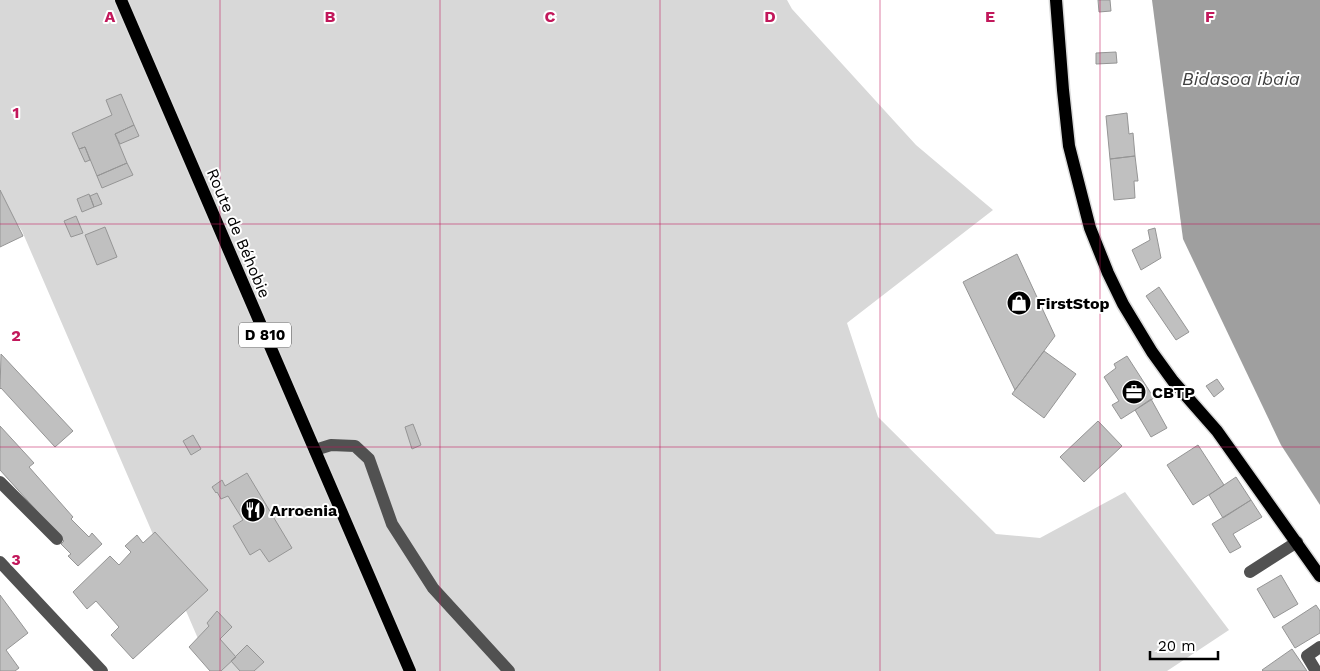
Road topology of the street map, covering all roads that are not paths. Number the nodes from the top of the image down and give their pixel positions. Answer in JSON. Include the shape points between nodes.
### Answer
{"nodes":[{"id":1,"x":121,"y":0,"type":"edge"},
{"id":2,"x":1056,"y":0,"type":"edge"},
{"id":3,"x":315,"y":450,"type":"junction"},
{"id":4,"x":0,"y":482,"type":"edge"},
{"id":5,"x":57,"y":539,"type":"dead end"},
{"id":6,"x":1297,"y":542,"type":"junction"},
{"id":7,"x":0,"y":562,"type":"edge"},
{"id":8,"x":1250,"y":572,"type":"dead end"},
{"id":9,"x":1320,"y":576,"type":"edge"},
{"id":10,"x":1320,"y":648,"type":"edge"},
{"id":11,"x":102,"y":671,"type":"edge"},
{"id":12,"x":410,"y":671,"type":"edge"},
{"id":13,"x":509,"y":671,"type":"edge"},
{"id":14,"x":1316,"y":671,"type":"edge"}],
"edges":[{"from":1,"to":3,"type":"main road","name":"Route de Béhobie","number":"D 810"},
{"from":2,"to":6,"type":"main road","via":[[1069,146],[1090,228],[1108,273],[1152,352],[1217,431]]},
{"from":3,"to":12,"type":"main road","name":"Route de Béhobie","number":"D 810"},
{"from":3,"to":13,"type":"street","via":[[331,445],[355,446],[369,458],[392,524],[433,588]]},
{"from":4,"to":5,"type":"street"},
{"from":6,"to":8,"type":"street"},
{"from":6,"to":9,"type":"main road"},
{"from":7,"to":11,"type":"street"},
{"from":10,"to":14,"type":"street","via":[[1306,656]]}]}
